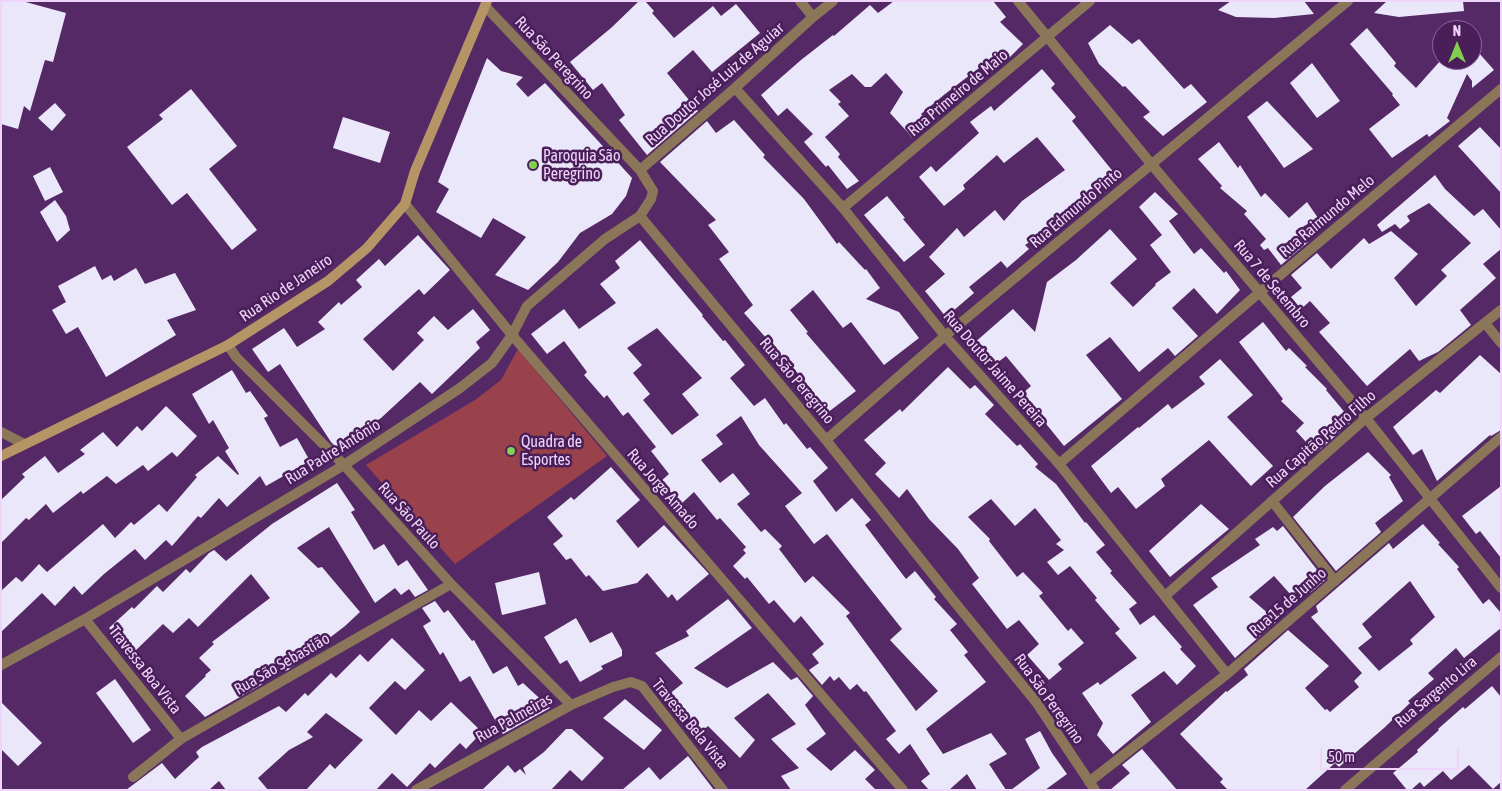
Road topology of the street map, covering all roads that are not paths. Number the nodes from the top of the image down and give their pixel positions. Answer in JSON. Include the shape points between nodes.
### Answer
{"nodes":[{"id":1,"x":800,"y":1,"type":"edge"},
{"id":2,"x":833,"y":1,"type":"edge"},
{"id":3,"x":1018,"y":1,"type":"edge"},
{"id":4,"x":1090,"y":1,"type":"edge"},
{"id":5,"x":1348,"y":1,"type":"edge"},
{"id":6,"x":486,"y":4,"type":"edge"},
{"id":7,"x":813,"y":17,"type":"junction"},
{"id":8,"x":1049,"y":37,"type":"junction"},
{"id":9,"x":735,"y":88,"type":"junction"},
{"id":10,"x":1501,"y":89,"type":"edge"},
{"id":11,"x":1152,"y":165,"type":"junction"},
{"id":12,"x":640,"y":170,"type":"junction"},
{"id":13,"x":404,"y":204,"type":"junction"},
{"id":14,"x":844,"y":208,"type":"junction"},
{"id":15,"x":640,"y":216,"type":"junction"},
{"id":16,"x":1260,"y":292,"type":"junction"},
{"id":17,"x":1501,"y":310,"type":"edge"},
{"id":18,"x":1484,"y":323,"type":"junction"},
{"id":19,"x":512,"y":335,"type":"junction"},
{"id":20,"x":945,"y":336,"type":"junction"},
{"id":21,"x":1501,"y":343,"type":"edge"},
{"id":22,"x":228,"y":344,"type":"junction"},
{"id":23,"x":1366,"y":418,"type":"junction"},
{"id":24,"x":1,"y":432,"type":"edge"},
{"id":25,"x":1501,"y":437,"type":"edge"},
{"id":26,"x":826,"y":440,"type":"junction"},
{"id":27,"x":24,"y":444,"type":"junction"},
{"id":28,"x":1,"y":456,"type":"edge"},
{"id":29,"x":1059,"y":464,"type":"junction"},
{"id":30,"x":344,"y":465,"type":"junction"},
{"id":31,"x":1431,"y":499,"type":"junction"},
{"id":32,"x":1272,"y":501,"type":"junction"},
{"id":33,"x":1335,"y":581,"type":"junction"},
{"id":34,"x":451,"y":584,"type":"junction"},
{"id":35,"x":1501,"y":588,"type":"edge"},
{"id":36,"x":1165,"y":596,"type":"junction"},
{"id":37,"x":85,"y":618,"type":"junction"},
{"id":38,"x":1501,"y":657,"type":"edge"},
{"id":39,"x":1,"y":665,"type":"edge"},
{"id":40,"x":1227,"y":674,"type":"junction"},
{"id":41,"x":631,"y":682,"type":"joint"},
{"id":42,"x":571,"y":705,"type":"junction"},
{"id":43,"x":181,"y":739,"type":"junction"},
{"id":44,"x":133,"y":777,"type":"dead end"},
{"id":45,"x":1092,"y":786,"type":"edge"},
{"id":46,"x":416,"y":790,"type":"edge"},
{"id":47,"x":723,"y":790,"type":"edge"},
{"id":48,"x":903,"y":790,"type":"edge"},
{"id":49,"x":1344,"y":790,"type":"edge"}],
"edges":[{"from":1,"to":7,"type":"street"},
{"from":2,"to":7,"type":"street","name":"Rua Doutor José Luiz de Aguiar"},
{"from":3,"to":8,"type":"street","name":"Rua 7 de Setembro"},
{"from":4,"to":8,"type":"street","name":"Rua Primeiro de Maio"},
{"from":5,"to":11,"type":"street","name":"Rua Edmundo Pinto"},
{"from":6,"to":12,"type":"street","name":"Rua São Peregrino"},
{"from":6,"to":13,"type":"main road","name":"Rua Rio de Janeiro"},
{"from":7,"to":9,"type":"street","name":"Rua Doutor José Luiz de Aguiar"},
{"from":8,"to":11,"type":"street","name":"Rua 7 de Setembro"},
{"from":8,"to":14,"type":"street","name":"Rua Primeiro de Maio"},
{"from":9,"to":12,"type":"street","name":"Rua Doutor José Luiz de Aguiar"},
{"from":9,"to":14,"type":"street","name":"Rua Doutor Jaime Pereira"},
{"from":10,"to":16,"type":"street","name":"Rua Raimundo Melo"},
{"from":11,"to":16,"type":"street","name":"Rua 7 de Setembro"},
{"from":11,"to":20,"type":"street","name":"Rua Edmundo Pinto"},
{"from":12,"to":15,"type":"street","name":"Rua São Peregrino","via":[[653,191]]},
{"from":13,"to":19,"type":"street","name":"Rua Jorge Amado"},
{"from":13,"to":22,"type":"main road","name":"Rua Rio de Janeiro","via":[[367,248],[328,281]]},
{"from":14,"to":20,"type":"street","name":"Rua Doutor Jaime Pereira"},
{"from":15,"to":19,"type":"street","name":"Rua Padre Antônio","via":[[605,239],[527,306]]},
{"from":15,"to":26,"type":"street","name":"Rua São Peregrino"},
{"from":16,"to":23,"type":"street","name":"Rua 7 de Setembro"},
{"from":16,"to":29,"type":"street","name":"Rua Raimundo Melo"},
{"from":17,"to":18,"type":"street","name":"Rua Capitão Pedro Filho"},
{"from":18,"to":21,"type":"street"},
{"from":18,"to":23,"type":"street","name":"Rua Capitão Pedro Filho"},
{"from":19,"to":30,"type":"street","name":"Rua Padre Antônio","via":[[492,363],[460,388]]},
{"from":19,"to":48,"type":"street","name":"Rua Jorge Amado"},
{"from":20,"to":26,"type":"street","name":"Rua Edmundo Pinto"},
{"from":20,"to":29,"type":"street","name":"Rua Doutor Jaime Pereira"},
{"from":22,"to":27,"type":"main road","name":"Rua Rio de Janeiro"},
{"from":22,"to":30,"type":"street","name":"Rua São Paulo","via":[[236,357]]},
{"from":23,"to":31,"type":"street","name":"Rua 7 de Setembro"},
{"from":23,"to":32,"type":"street","name":"Rua Capitão Pedro Filho"},
{"from":24,"to":27,"type":"street"},
{"from":25,"to":31,"type":"street","name":"Rua 15 de Junho"},
{"from":26,"to":45,"type":"street","name":"Rua São Peregrino","via":[[1036,702]]},
{"from":27,"to":28,"type":"main road","name":"Rua Rio de Janeiro"},
{"from":29,"to":36,"type":"street","name":"Rua Doutor Jaime Pereira"},
{"from":30,"to":34,"type":"street","name":"Rua São Paulo"},
{"from":30,"to":37,"type":"street","name":"Rua Padre Antônio"},
{"from":31,"to":33,"type":"street","name":"Rua 15 de Junho"},
{"from":31,"to":35,"type":"street","name":"Rua 7 de Setembro"},
{"from":32,"to":33,"type":"street"},
{"from":32,"to":36,"type":"street","name":"Rua Capitão Pedro Filho"},
{"from":33,"to":40,"type":"street","name":"Rua 15 de Junho"},
{"from":34,"to":42,"type":"street","name":"Rua São Paulo"},
{"from":34,"to":43,"type":"street","name":"Rua São Sebastião"},
{"from":36,"to":40,"type":"street","name":"Rua Doutor Jaime Pereira"},
{"from":37,"to":39,"type":"street","name":"Rua Padre Antônio"},
{"from":37,"to":43,"type":"street","name":"Travessa Boa Vista"},
{"from":38,"to":49,"type":"street","name":"Rua Sargento Lira"},
{"from":40,"to":45,"type":"street","name":"Rua 15 de Junho"},
{"from":41,"to":42,"type":"street","name":"Rua Palmeiras"},
{"from":41,"to":47,"type":"street","name":"Travessa Bela Vista","via":[[642,686]]},
{"from":42,"to":46,"type":"street","name":"Rua Palmeiras"},
{"from":43,"to":44,"type":"street","name":"Rua São Sebastião"}]}
